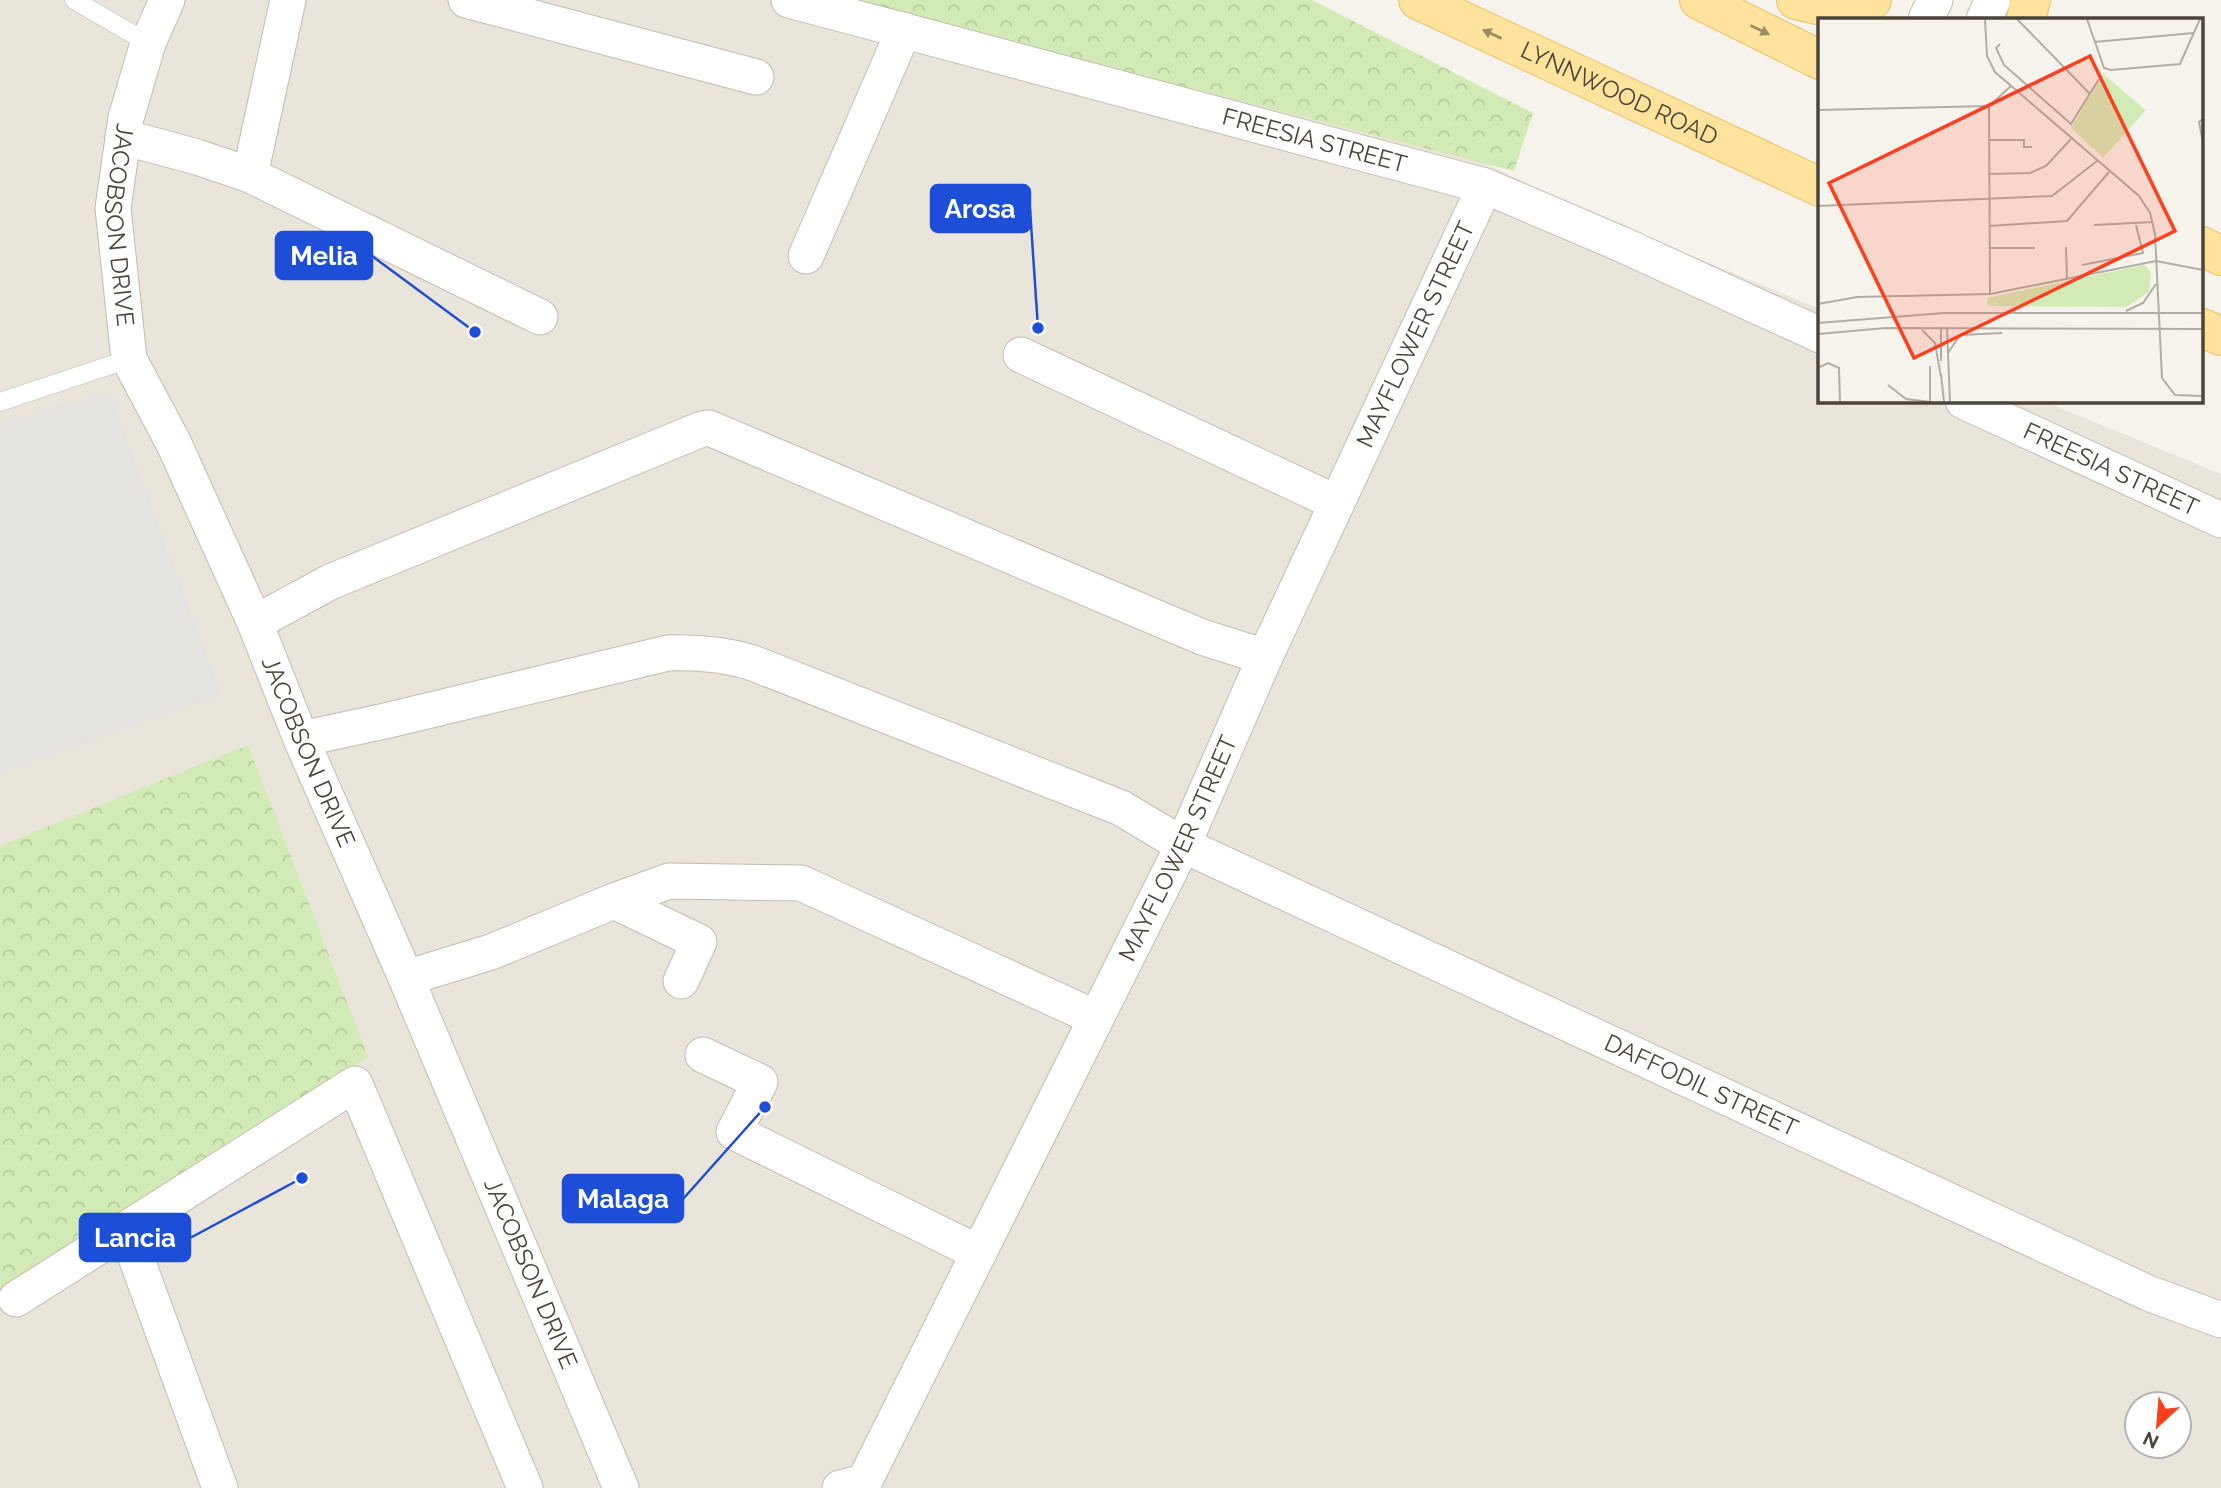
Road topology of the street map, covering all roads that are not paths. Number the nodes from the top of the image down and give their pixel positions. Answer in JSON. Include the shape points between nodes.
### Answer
{"nodes":[{"id":1,"x":74,"y":0,"type":"edge"},
{"id":2,"x":167,"y":0,"type":"edge"},
{"id":3,"x":288,"y":0,"type":"edge"},
{"id":4,"x":466,"y":0,"type":"edge"},
{"id":5,"x":789,"y":0,"type":"edge"},
{"id":6,"x":1418,"y":0,"type":"edge"},
{"id":7,"x":1699,"y":0,"type":"edge"},
{"id":8,"x":1796,"y":0,"type":"edge"},
{"id":9,"x":1872,"y":0,"type":"edge"},
{"id":10,"x":1936,"y":0,"type":"edge"},
{"id":11,"x":1993,"y":0,"type":"edge"},
{"id":12,"x":2031,"y":0,"type":"edge"},
{"id":13,"x":1927,"y":18,"type":"edge"},
{"id":14,"x":1984,"y":18,"type":"edge"},
{"id":15,"x":2026,"y":18,"type":"edge"},
{"id":16,"x":904,"y":30,"type":"junction"},
{"id":17,"x":148,"y":43,"type":"junction"},
{"id":18,"x":1818,"y":59,"type":"edge"},
{"id":19,"x":756,"y":77,"type":"dead end"},
{"id":20,"x":123,"y":137,"type":"junction"},
{"id":21,"x":1760,"y":158,"type":"junction"},
{"id":22,"x":250,"y":174,"type":"junction"},
{"id":23,"x":1818,"y":179,"type":"edge"},
{"id":24,"x":1485,"y":186,"type":"junction"},
{"id":25,"x":1818,"y":186,"type":"edge"},
{"id":26,"x":2204,"y":247,"type":"edge"},
{"id":27,"x":806,"y":256,"type":"dead end"},
{"id":28,"x":2221,"y":256,"type":"edge"},
{"id":29,"x":540,"y":317,"type":"dead end"},
{"id":30,"x":2204,"y":329,"type":"edge"},
{"id":31,"x":1818,"y":334,"type":"edge"},
{"id":32,"x":2221,"y":336,"type":"edge"},
{"id":33,"x":1021,"y":355,"type":"dead end"},
{"id":34,"x":2204,"y":358,"type":"edge"},
{"id":35,"x":129,"y":359,"type":"junction"},
{"id":36,"x":2221,"y":365,"type":"edge"},
{"id":37,"x":0,"y":402,"type":"edge"},
{"id":38,"x":1965,"y":402,"type":"edge"},
{"id":39,"x":1337,"y":503,"type":"junction"},
{"id":40,"x":2221,"y":520,"type":"edge"},
{"id":41,"x":256,"y":623,"type":"junction"},
{"id":42,"x":1265,"y":657,"type":"junction"},
{"id":43,"x":301,"y":739,"type":"junction"},
{"id":44,"x":1183,"y":845,"type":"junction"},
{"id":45,"x":614,"y":901,"type":"junction"},
{"id":46,"x":406,"y":978,"type":"junction"},
{"id":47,"x":681,"y":981,"type":"dead end"},
{"id":48,"x":1096,"y":1018,"type":"junction"},
{"id":49,"x":703,"y":1055,"type":"dead end"},
{"id":50,"x":126,"y":1230,"type":"junction"},
{"id":51,"x":979,"y":1253,"type":"junction"},
{"id":52,"x":16,"y":1299,"type":"dead end"},
{"id":53,"x":2221,"y":1320,"type":"edge"},
{"id":54,"x":860,"y":1486,"type":"edge"},
{"id":55,"x":220,"y":1488,"type":"edge"},
{"id":56,"x":525,"y":1488,"type":"edge"},
{"id":57,"x":621,"y":1488,"type":"edge"}],
"edges":[{"from":1,"to":17,"type":"lane"},
{"from":2,"to":17,"type":"street","name":"JACOBSON DRIVE"},
{"from":3,"to":22,"type":"street"},
{"from":4,"to":19,"type":"street"},
{"from":5,"to":16,"type":"street","name":"FREESIA STREET"},
{"from":21,"to":6,"type":"main road","name":"LYNNWOOD ROAD","one_way":true},
{"from":7,"to":18,"type":"main road","one_way":true},
{"from":8,"to":9,"type":"main road","via":[[1830,8]]},
{"from":10,"to":13,"type":"street"},
{"from":11,"to":14,"type":"street"},
{"from":12,"to":15,"type":"main road"},
{"from":16,"to":24,"type":"street","name":"FREESIA STREET"},
{"from":16,"to":27,"type":"street"},
{"from":17,"to":20,"type":"street","name":"JACOBSON DRIVE"},
{"from":20,"to":22,"type":"street"},
{"from":20,"to":35,"type":"street","name":"JACOBSON DRIVE","via":[[113,208]]},
{"from":21,"to":23,"type":"main road"},
{"from":21,"to":25,"type":"main road","name":"LYNNWOOD ROAD"},
{"from":22,"to":29,"type":"street"},
{"from":24,"to":31,"type":"street","name":"FREESIA STREET"},
{"from":24,"to":39,"type":"street","name":"MAYFLOWER STREET"},
{"from":26,"to":28,"type":"main road"},
{"from":30,"to":32,"type":"main road"},
{"from":33,"to":39,"type":"street"},
{"from":34,"to":36,"type":"main road"},
{"from":35,"to":37,"type":"lane"},
{"from":35,"to":41,"type":"street","name":"JACOBSON DRIVE","via":[[174,444]]},
{"from":38,"to":40,"type":"street","name":"FREESIA STREET"},
{"from":39,"to":42,"type":"street","name":"MAYFLOWER STREET"},
{"from":41,"to":42,"type":"street","via":[[330,582],[709,428],[1202,636]]},
{"from":41,"to":43,"type":"street","name":"JACOBSON DRIVE"},
{"from":42,"to":44,"type":"street","name":"MAYFLOWER STREET"},
{"from":43,"to":44,"type":"street","name":"DAFFODIL STREET","via":[[668,653],[728,655],[1121,808]]},
{"from":43,"to":46,"type":"street","name":"JACOBSON DRIVE"},
{"from":44,"to":48,"type":"street","name":"MAYFLOWER STREET"},
{"from":44,"to":53,"type":"street","name":"DAFFODIL STREET","via":[[2148,1293]]},
{"from":45,"to":46,"type":"street","via":[[491,952]]},
{"from":45,"to":47,"type":"street","via":[[699,942]]},
{"from":45,"to":48,"type":"street","via":[[669,881],[801,883]]},
{"from":46,"to":57,"type":"street","name":"JACOBSON DRIVE"},
{"from":48,"to":51,"type":"street","name":"MAYFLOWER STREET"},
{"from":49,"to":51,"type":"street","via":[[760,1082],[734,1132]]},
{"from":50,"to":52,"type":"street"},
{"from":50,"to":55,"type":"street"},
{"from":50,"to":56,"type":"street","via":[[355,1084]]},
{"from":51,"to":54,"type":"street","name":"MAYFLOWER STREET"}]}
